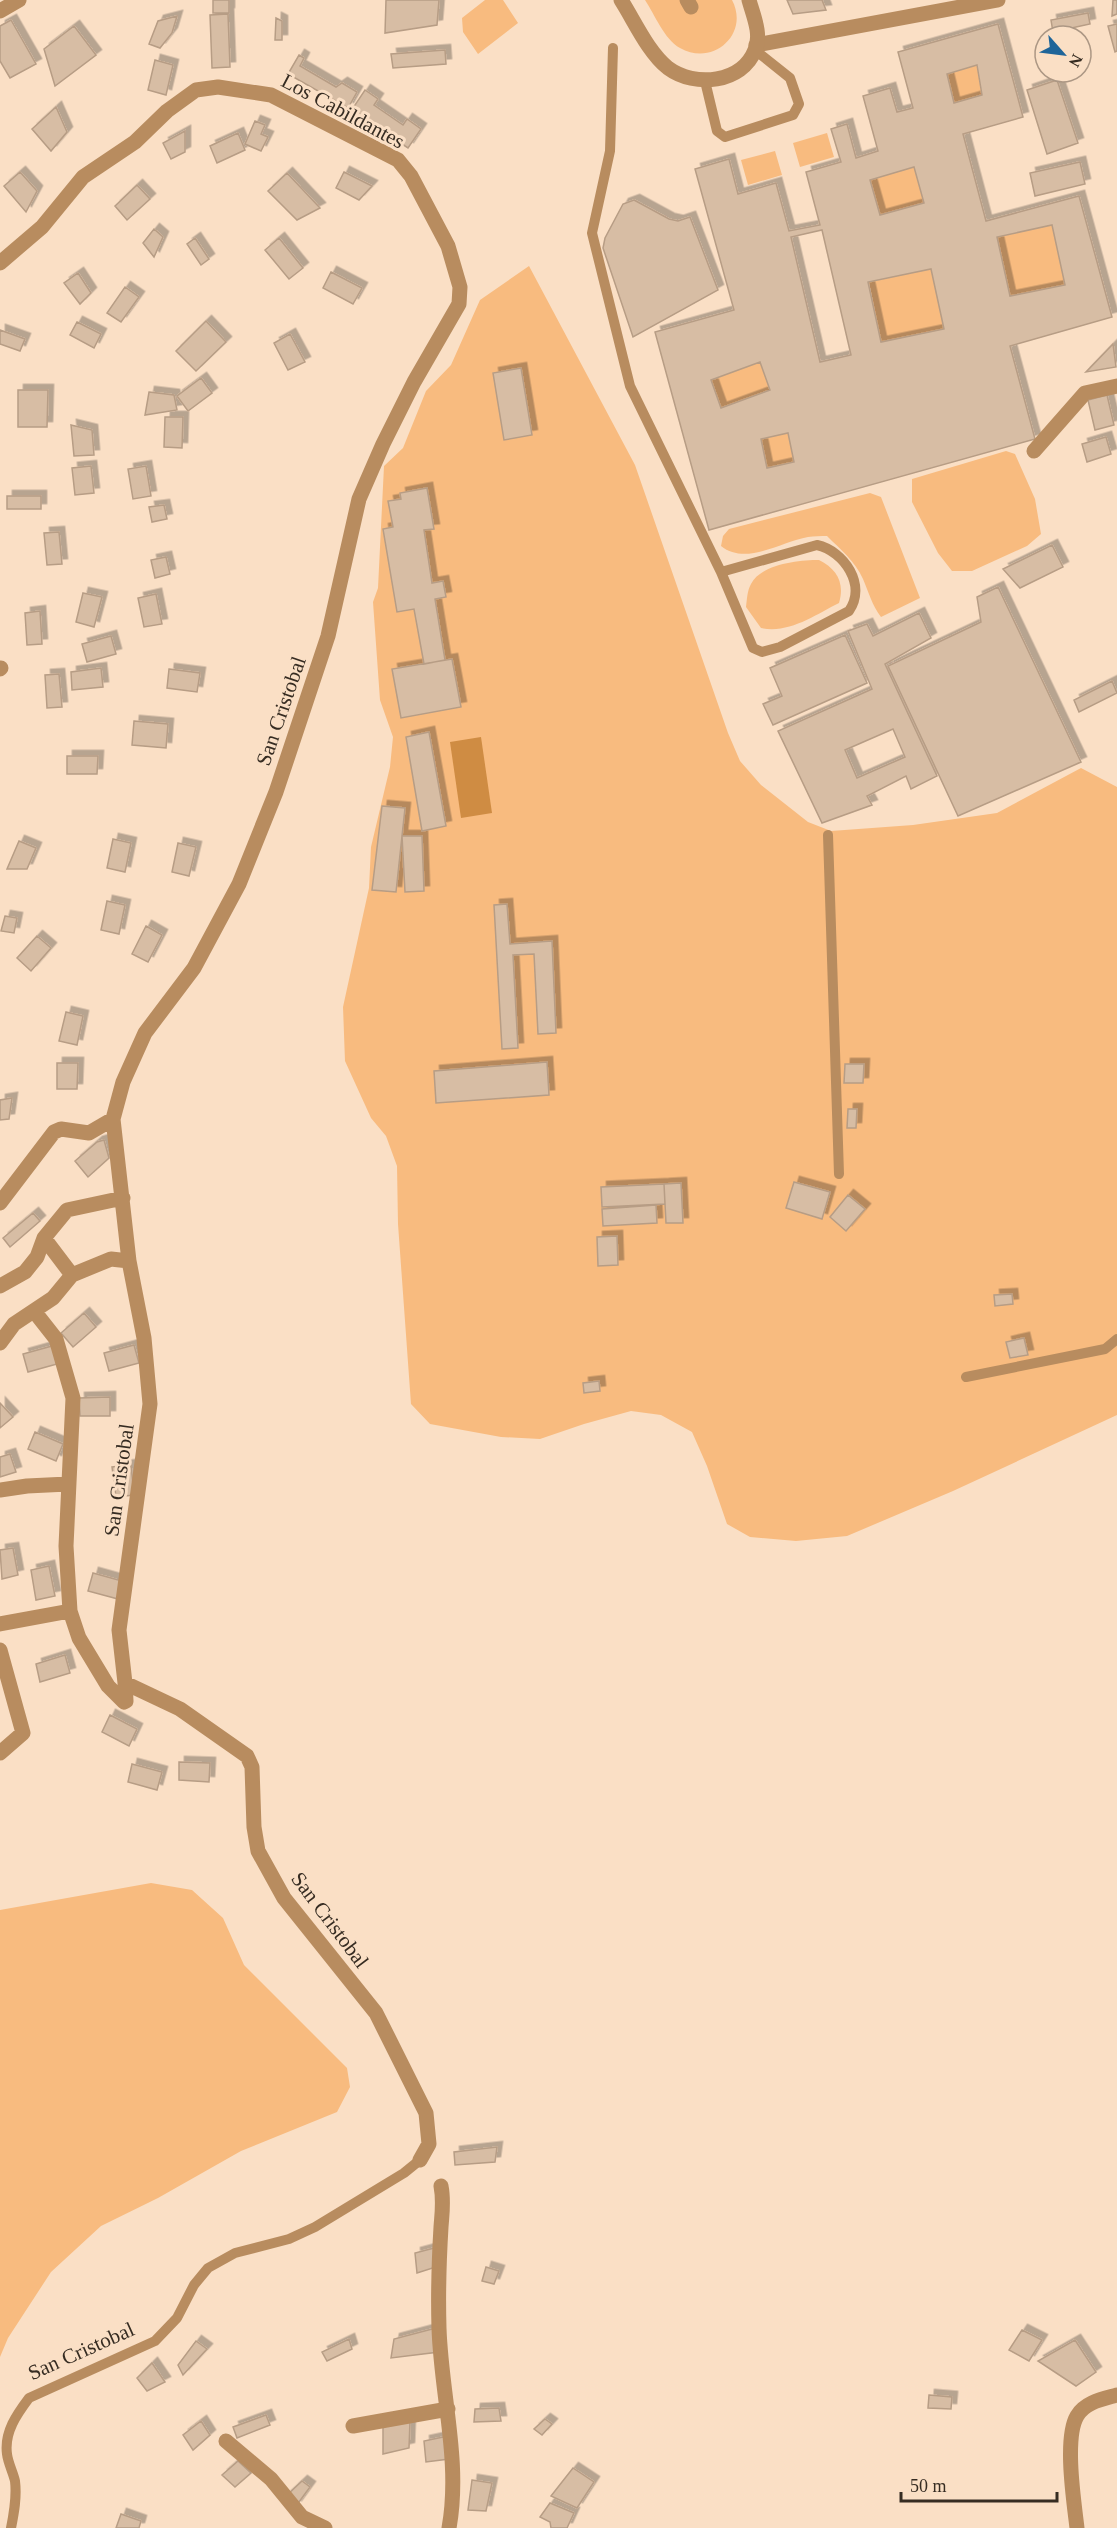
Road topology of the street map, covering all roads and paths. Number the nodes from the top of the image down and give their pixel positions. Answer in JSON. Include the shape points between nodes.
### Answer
{"nodes":[{"id":1,"x":19,"y":0,"type":"edge"},
{"id":2,"x":621,"y":0,"type":"edge"},
{"id":3,"x":748,"y":0,"type":"edge"},
{"id":4,"x":998,"y":0,"type":"edge"},
{"id":5,"x":0,"y":11,"type":"edge"},
{"id":6,"x":613,"y":48,"type":"dead end"},
{"id":7,"x":756,"y":48,"type":"junction"},
{"id":8,"x":705,"y":81,"type":"junction"},
{"id":9,"x":0,"y":263,"type":"edge"},
{"id":10,"x":459,"y":304,"type":"joint"},
{"id":11,"x":1117,"y":386,"type":"edge"},
{"id":12,"x":1034,"y":451,"type":"dead end"},
{"id":13,"x":721,"y":572,"type":"junction"},
{"id":14,"x":828,"y":835,"type":"dead end"},
{"id":15,"x":113,"y":1119,"type":"junction"},
{"id":16,"x":839,"y":1174,"type":"dead end"},
{"id":17,"x":123,"y":1198,"type":"junction"},
{"id":18,"x":0,"y":1203,"type":"edge"},
{"id":19,"x":44,"y":1238,"type":"junction"},
{"id":20,"x":129,"y":1261,"type":"junction"},
{"id":21,"x":72,"y":1275,"type":"junction"},
{"id":22,"x":0,"y":1286,"type":"edge"},
{"id":23,"x":34,"y":1311,"type":"junction"},
{"id":24,"x":1117,"y":1340,"type":"edge"},
{"id":25,"x":0,"y":1343,"type":"edge"},
{"id":26,"x":966,"y":1377,"type":"dead end"},
{"id":27,"x":69,"y":1484,"type":"junction"},
{"id":28,"x":0,"y":1490,"type":"edge"},
{"id":29,"x":69,"y":1611,"type":"junction"},
{"id":30,"x":0,"y":1624,"type":"edge"},
{"id":31,"x":0,"y":1650,"type":"edge"},
{"id":32,"x":125,"y":1683,"type":"junction"},
{"id":33,"x":0,"y":1753,"type":"edge"},
{"id":34,"x":420,"y":2160,"type":"joint"},
{"id":35,"x":441,"y":2186,"type":"dead end"},
{"id":36,"x":1117,"y":2395,"type":"edge"},
{"id":37,"x":448,"y":2409,"type":"junction"},
{"id":38,"x":353,"y":2426,"type":"dead end"},
{"id":39,"x":226,"y":2441,"type":"dead end"},
{"id":40,"x":11,"y":2528,"type":"edge"},
{"id":41,"x":325,"y":2528,"type":"edge"},
{"id":42,"x":449,"y":2528,"type":"edge"},
{"id":43,"x":1077,"y":2528,"type":"edge"}],
"edges":[{"from":1,"to":5,"type":"street"},
{"from":2,"to":8,"type":"street","via":[[669,69]]},
{"from":3,"to":7,"type":"street","via":[[757,30]]},
{"from":4,"to":7,"type":"street"},
{"from":6,"to":13,"type":"lane","via":[[610,151],[592,233],[630,386]]},
{"from":7,"to":8,"type":"street","via":[[744,65],[726,78]]},
{"from":7,"to":8,"type":"lane","via":[[790,78],[799,104],[793,115],[725,137],[717,131]]},
{"from":9,"to":10,"type":"street","name":"Los Cabildantes","via":[[42,227],[83,177],[135,142],[167,111],[196,90],[238,88],[272,95],[398,160],[411,176],[448,246],[460,287]]},
{"from":10,"to":15,"type":"street","name":"San Cristobal","via":[[414,382],[359,499],[328,636],[276,792],[238,884],[194,968],[145,1033],[123,1082]]},
{"from":11,"to":12,"type":"street","via":[[1085,393]]},
{"from":13,"to":13,"type":"lane","via":[[753,648],[762,652],[780,647],[849,611],[855,603],[854,578],[842,557],[817,545]]},
{"from":14,"to":16,"type":"lane"},
{"from":15,"to":17,"type":"street","name":"San Cristobal"},
{"from":15,"to":18,"type":"street","via":[[89,1133],[61,1129],[54,1132]]},
{"from":17,"to":19,"type":"street","via":[[67,1210]]},
{"from":17,"to":20,"type":"street","name":"San Cristobal"},
{"from":19,"to":21,"type":"street"},
{"from":19,"to":22,"type":"street","via":[[37,1257],[25,1272]]},
{"from":20,"to":21,"type":"street","via":[[111,1259]]},
{"from":20,"to":32,"type":"street","name":"San Cristobal","via":[[144,1338],[150,1404],[119,1629]]},
{"from":21,"to":23,"type":"street","via":[[53,1299]]},
{"from":23,"to":25,"type":"street","via":[[14,1324]]},
{"from":23,"to":27,"type":"street","via":[[57,1339],[73,1398]]},
{"from":24,"to":26,"type":"lane","via":[[1105,1349]]},
{"from":27,"to":28,"type":"street"},
{"from":27,"to":29,"type":"street"},
{"from":29,"to":30,"type":"street"},
{"from":29,"to":32,"type":"street","via":[[79,1638],[108,1686],[123,1702]]},
{"from":31,"to":33,"type":"street","via":[[22,1733]]},
{"from":32,"to":34,"type":"street","name":"San Cristobal","via":[[180,1709],[246,1756],[252,1767],[258,1851],[284,1898],[376,2013],[426,2113],[429,2144]]},
{"from":34,"to":40,"type":"lane","name":"San Cristobal","via":[[315,2227],[289,2239],[235,2253],[208,2268],[177,2318],[155,2341],[28,2398],[9,2433],[7,2453],[15,2482]]},
{"from":35,"to":37,"type":"street","via":[[444,2200],[439,2326]]},
{"from":36,"to":43,"type":"street","via":[[1091,2402],[1077,2415],[1073,2427],[1071,2453]]},
{"from":37,"to":38,"type":"street"},
{"from":37,"to":42,"type":"street","via":[[452,2476]]},
{"from":39,"to":41,"type":"street","via":[[271,2479],[302,2517]]}]}
